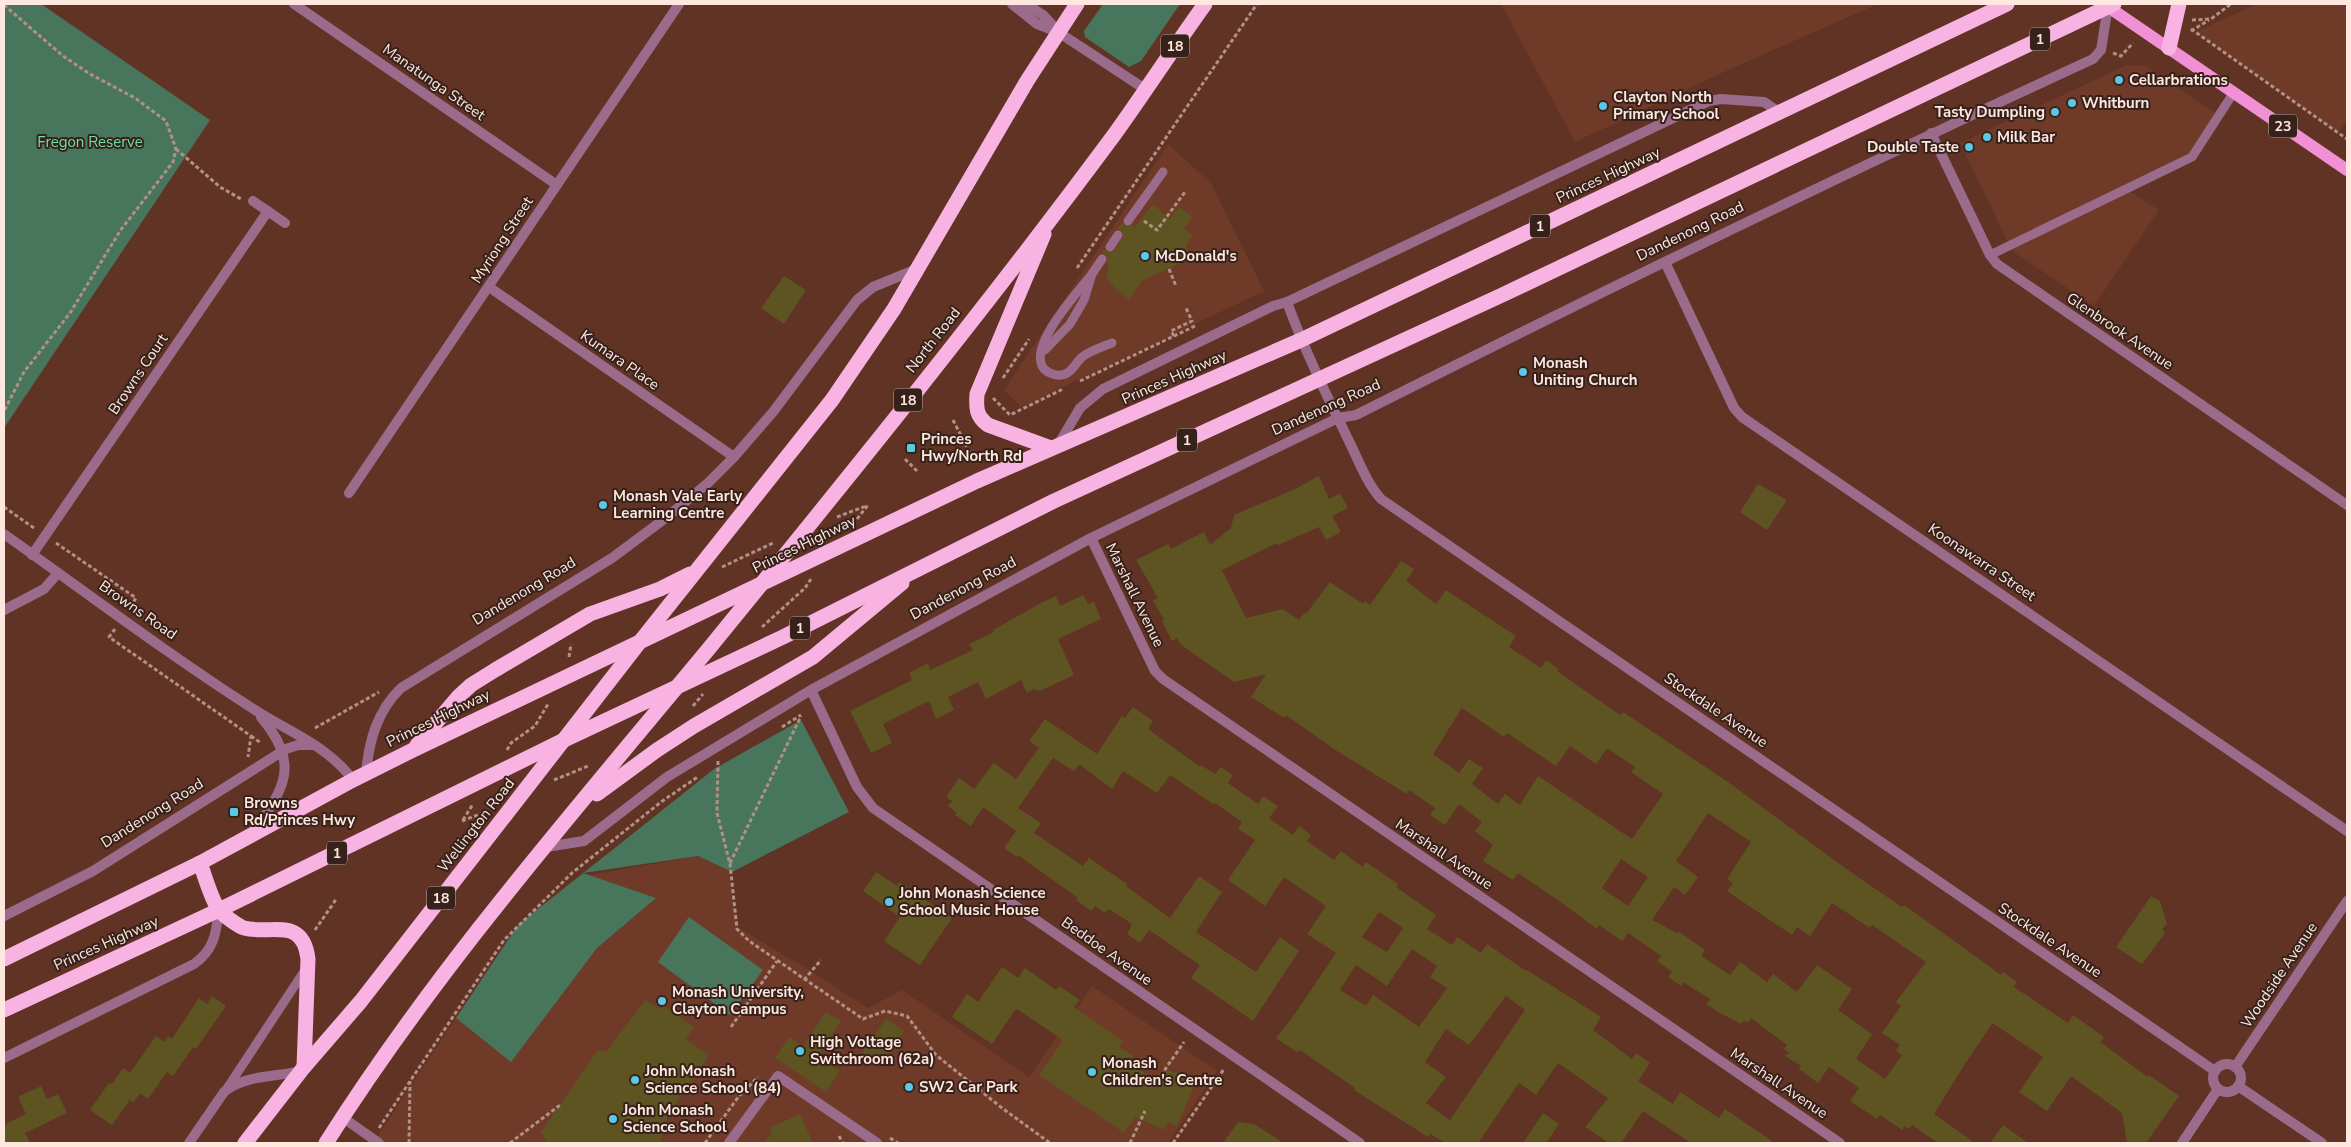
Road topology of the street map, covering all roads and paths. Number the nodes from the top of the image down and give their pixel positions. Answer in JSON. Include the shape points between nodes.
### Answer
{"nodes":[{"id":1,"x":294,"y":4,"type":"edge"},
{"id":2,"x":680,"y":4,"type":"edge"},
{"id":3,"x":1012,"y":4,"type":"edge"},
{"id":4,"x":1026,"y":4,"type":"edge"},
{"id":5,"x":1077,"y":4,"type":"edge"},
{"id":6,"x":1205,"y":4,"type":"edge"},
{"id":7,"x":1257,"y":4,"type":"edge"},
{"id":8,"x":2007,"y":4,"type":"edge"},
{"id":9,"x":2179,"y":4,"type":"edge"},
{"id":10,"x":4,"y":5,"type":"edge"},
{"id":11,"x":2109,"y":5,"type":"edge"},
{"id":12,"x":2211,"y":19,"type":"dead end"},
{"id":13,"x":2189,"y":20,"type":"dead end"},
{"id":14,"x":2191,"y":31,"type":"junction"},
{"id":15,"x":1058,"y":32,"type":"junction"},
{"id":16,"x":2169,"y":48,"type":"junction"},
{"id":17,"x":1145,"y":89,"type":"junction"},
{"id":18,"x":2234,"y":92,"type":"junction"},
{"id":19,"x":1779,"y":112,"type":"junction"},
{"id":20,"x":1931,"y":133,"type":"junction"},
{"id":21,"x":2347,"y":139,"type":"edge"},
{"id":22,"x":176,"y":149,"type":"junction"},
{"id":23,"x":1148,"y":162,"type":"dead end"},
{"id":24,"x":2347,"y":170,"type":"edge"},
{"id":25,"x":1163,"y":172,"type":"dead end"},
{"id":26,"x":556,"y":185,"type":"junction"},
{"id":27,"x":1185,"y":192,"type":"dead end"},
{"id":28,"x":253,"y":201,"type":"joint"},
{"id":29,"x":268,"y":211,"type":"junction"},
{"id":30,"x":1053,"y":214,"type":"junction"},
{"id":31,"x":1128,"y":221,"type":"dead end"},
{"id":32,"x":285,"y":223,"type":"dead end"},
{"id":33,"x":1157,"y":230,"type":"dead end"},
{"id":34,"x":1118,"y":235,"type":"dead end"},
{"id":35,"x":1110,"y":247,"type":"dead end"},
{"id":36,"x":1990,"y":254,"type":"junction"},
{"id":37,"x":1102,"y":259,"type":"dead end"},
{"id":38,"x":1665,"y":262,"type":"junction"},
{"id":39,"x":919,"y":268,"type":"junction"},
{"id":40,"x":1169,"y":269,"type":"dead end"},
{"id":41,"x":1092,"y":274,"type":"junction"},
{"id":42,"x":1176,"y":286,"type":"dead end"},
{"id":43,"x":489,"y":287,"type":"junction"},
{"id":44,"x":1287,"y":302,"type":"junction"},
{"id":45,"x":1186,"y":308,"type":"dead end"},
{"id":46,"x":1195,"y":326,"type":"dead end"},
{"id":47,"x":1174,"y":336,"type":"junction"},
{"id":48,"x":1301,"y":340,"type":"junction"},
{"id":49,"x":1112,"y":343,"type":"dead end"},
{"id":50,"x":1040,"y":356,"type":"junction"},
{"id":51,"x":1320,"y":380,"type":"junction"},
{"id":52,"x":1079,"y":381,"type":"dead end"},
{"id":53,"x":1071,"y":385,"type":"dead end"},
{"id":54,"x":991,"y":396,"type":"dead end"},
{"id":55,"x":4,"y":411,"type":"edge"},
{"id":56,"x":1338,"y":418,"type":"junction"},
{"id":57,"x":952,"y":420,"type":"dead end"},
{"id":58,"x":1055,"y":447,"type":"junction"},
{"id":59,"x":970,"y":453,"type":"dead end"},
{"id":60,"x":734,"y":457,"type":"junction"},
{"id":61,"x":906,"y":459,"type":"dead end"},
{"id":62,"x":918,"y":472,"type":"dead end"},
{"id":63,"x":348,"y":493,"type":"dead end"},
{"id":64,"x":2347,"y":505,"type":"edge"},
{"id":65,"x":4,"y":508,"type":"edge"},
{"id":66,"x":4,"y":534,"type":"edge"},
{"id":67,"x":45,"y":536,"type":"junction"},
{"id":68,"x":1092,"y":538,"type":"junction"},
{"id":69,"x":32,"y":555,"type":"junction"},
{"id":70,"x":923,"y":566,"type":"junction"},
{"id":71,"x":695,"y":572,"type":"junction"},
{"id":72,"x":58,"y":573,"type":"junction"},
{"id":73,"x":760,"y":585,"type":"junction"},
{"id":74,"x":128,"y":609,"type":"dead end"},
{"id":75,"x":4,"y":610,"type":"edge"},
{"id":76,"x":109,"y":637,"type":"dead end"},
{"id":77,"x":639,"y":642,"type":"junction"},
{"id":78,"x":571,"y":644,"type":"dead end"},
{"id":79,"x":558,"y":681,"type":"junction"},
{"id":80,"x":676,"y":688,"type":"junction"},
{"id":81,"x":385,"y":689,"type":"dead end"},
{"id":82,"x":811,"y":690,"type":"junction"},
{"id":83,"x":256,"y":711,"type":"junction"},
{"id":84,"x":801,"y":715,"type":"dead end"},
{"id":85,"x":251,"y":736,"type":"junction"},
{"id":86,"x":301,"y":736,"type":"junction"},
{"id":87,"x":562,"y":741,"type":"junction"},
{"id":88,"x":264,"y":745,"type":"dead end"},
{"id":89,"x":318,"y":747,"type":"junction"},
{"id":90,"x":283,"y":750,"type":"junction"},
{"id":91,"x":413,"y":750,"type":"junction"},
{"id":92,"x":596,"y":762,"type":"dead end"},
{"id":93,"x":712,"y":767,"type":"dead end"},
{"id":94,"x":705,"y":772,"type":"dead end"},
{"id":95,"x":245,"y":774,"type":"junction"},
{"id":96,"x":359,"y":776,"type":"junction"},
{"id":97,"x":489,"y":778,"type":"junction"},
{"id":98,"x":547,"y":783,"type":"dead end"},
{"id":99,"x":490,"y":810,"type":"dead end"},
{"id":100,"x":577,"y":810,"type":"junction"},
{"id":101,"x":2347,"y":831,"type":"edge"},
{"id":102,"x":252,"y":835,"type":"junction"},
{"id":103,"x":546,"y":847,"type":"junction"},
{"id":104,"x":200,"y":863,"type":"junction"},
{"id":105,"x":730,"y":864,"type":"junction"},
{"id":106,"x":2347,"y":901,"type":"edge"},
{"id":107,"x":219,"y":910,"type":"junction"},
{"id":108,"x":4,"y":916,"type":"edge"},
{"id":109,"x":4,"y":960,"type":"edge"},
{"id":110,"x":821,"y":960,"type":"dead end"},
{"id":111,"x":777,"y":961,"type":"junction"},
{"id":112,"x":308,"y":964,"type":"junction"},
{"id":113,"x":804,"y":980,"type":"junction"},
{"id":114,"x":4,"y":1010,"type":"edge"},
{"id":115,"x":731,"y":1027,"type":"dead end"},
{"id":116,"x":1184,"y":1042,"type":"dead end"},
{"id":117,"x":4,"y":1058,"type":"edge"},
{"id":118,"x":2235,"y":1067,"type":"junction"},
{"id":119,"x":303,"y":1069,"type":"junction"},
{"id":120,"x":1224,"y":1069,"type":"dead end"},
{"id":121,"x":2215,"y":1071,"type":"junction"},
{"id":122,"x":410,"y":1080,"type":"junction"},
{"id":123,"x":1157,"y":1081,"type":"dead end"},
{"id":124,"x":2238,"y":1086,"type":"junction"},
{"id":125,"x":2218,"y":1089,"type":"junction"},
{"id":126,"x":224,"y":1092,"type":"junction"},
{"id":127,"x":560,"y":1105,"type":"dead end"},
{"id":128,"x":1145,"y":1111,"type":"dead end"},
{"id":129,"x":342,"y":1117,"type":"junction"},
{"id":130,"x":375,"y":1141,"type":"edge"},
{"id":131,"x":189,"y":1143,"type":"edge"},
{"id":132,"x":244,"y":1143,"type":"edge"},
{"id":133,"x":326,"y":1143,"type":"edge"},
{"id":134,"x":409,"y":1143,"type":"edge"},
{"id":135,"x":510,"y":1143,"type":"edge"},
{"id":136,"x":730,"y":1143,"type":"edge"},
{"id":137,"x":877,"y":1143,"type":"edge"},
{"id":138,"x":1050,"y":1143,"type":"edge"},
{"id":139,"x":1130,"y":1143,"type":"edge"},
{"id":140,"x":1173,"y":1143,"type":"edge"},
{"id":141,"x":1360,"y":1143,"type":"edge"},
{"id":142,"x":1840,"y":1143,"type":"edge"},
{"id":143,"x":2182,"y":1143,"type":"edge"},
{"id":144,"x":2322,"y":1143,"type":"edge"}],
"edges":[{"from":1,"to":26,"type":"street","name":"Manatunga Street"},
{"from":2,"to":26,"type":"street","name":"Myriong Street"},
{"from":3,"to":15,"type":"street","via":[[1037,24]]},
{"from":4,"to":15,"type":"street","via":[[1043,15]]},
{"from":5,"to":15,"type":"highway","number":"18"},
{"from":6,"to":17,"type":"highway","name":"North Road","number":"18"},
{"from":7,"to":23,"type":"path"},
{"from":8,"to":19,"type":"highway","name":"Princes Highway","number":"1"},
{"from":9,"to":16,"type":"highway"},
{"from":10,"to":22,"type":"path","via":[[63,56],[135,98],[166,121]]},
{"from":11,"to":16,"type":"main road","number":"23"},
{"from":11,"to":20,"type":"street","name":"Dandenong Road","via":[[2101,50],[2093,59]]},
{"from":11,"to":51,"type":"highway","number":"1"},
{"from":12,"to":14,"type":"path"},
{"from":13,"to":14,"type":"path"},
{"from":14,"to":21,"type":"path"},
{"from":15,"to":17,"type":"street"},
{"from":15,"to":39,"type":"highway","number":"18"},
{"from":16,"to":18,"type":"main road","number":"23"},
{"from":17,"to":30,"type":"highway","name":"North Road","number":"18"},
{"from":18,"to":24,"type":"main road","number":"23"},
{"from":18,"to":36,"type":"lane","via":[[2192,156]]},
{"from":19,"to":44,"type":"street","via":[[1764,102],[1709,101]]},
{"from":19,"to":48,"type":"highway","name":"Princes Highway","number":"1"},
{"from":20,"to":36,"type":"street","name":"Glenbrook Avenue"},
{"from":20,"to":38,"type":"street","name":"Dandenong Road"},
{"from":22,"to":28,"type":"path","via":[[220,187],[246,202]]},
{"from":22,"to":55,"type":"path","via":[[173,162],[120,231],[70,313],[24,372]]},
{"from":25,"to":31,"type":"lane"},
{"from":26,"to":43,"type":"street","name":"Myriong Street"},
{"from":27,"to":33,"type":"path"},
{"from":28,"to":29,"type":"street"},
{"from":29,"to":32,"type":"street"},
{"from":29,"to":67,"type":"street","name":"Browns Court"},
{"from":30,"to":58,"type":"highway","via":[[977,394],[976,410],[988,425]]},
{"from":30,"to":73,"type":"highway","name":"North Road","number":"18"},
{"from":34,"to":35,"type":"lane"},
{"from":36,"to":64,"type":"street","name":"Glenbrook Avenue","via":[[2002,268]]},
{"from":37,"to":41,"type":"lane"},
{"from":38,"to":56,"type":"street","name":"Dandenong Road","via":[[1356,415]]},
{"from":38,"to":101,"type":"street","name":"Koonawarra Street","via":[[1734,408],[1742,417]]},
{"from":39,"to":60,"type":"street","via":[[873,287],[857,300],[784,399]]},
{"from":39,"to":71,"type":"highway","number":"18","via":[[838,392]]},
{"from":40,"to":42,"type":"path"},
{"from":41,"to":50,"type":"lane","via":[[1064,307]]},
{"from":41,"to":50,"type":"lane","via":[[1084,300],[1070,324]]},
{"from":43,"to":60,"type":"street","name":"Kumara Place"},
{"from":43,"to":63,"type":"street","name":"Myriong Street"},
{"from":44,"to":48,"type":"street","name":"Stockdale Avenue"},
{"from":44,"to":58,"type":"street","via":[[1098,392],[1076,412]]},
{"from":45,"to":47,"type":"path","via":[[1192,321],[1171,331]]},
{"from":46,"to":47,"type":"path"},
{"from":47,"to":52,"type":"path"},
{"from":48,"to":51,"type":"street","name":"Stockdale Avenue"},
{"from":48,"to":58,"type":"highway","name":"Princes Highway","number":"1"},
{"from":49,"to":50,"type":"lane","via":[[1089,353],[1068,373],[1060,376],[1045,370]]},
{"from":51,"to":56,"type":"street","name":"Stockdale Avenue"},
{"from":51,"to":70,"type":"highway","number":"1","via":[[1095,481]]},
{"from":53,"to":54,"type":"path","via":[[1010,415]]},
{"from":56,"to":68,"type":"street","name":"Dandenong Road"},
{"from":56,"to":121,"type":"street","name":"Stockdale Avenue","via":[[1381,499]]},
{"from":57,"to":59,"type":"path"},
{"from":58,"to":73,"type":"highway","name":"Princes Highway","number":"1"},
{"from":60,"to":96,"type":"street","name":"Dandenong Road","via":[[667,517],[612,558],[401,688],[380,716]]},
{"from":61,"to":62,"type":"path"},
{"from":65,"to":67,"type":"path"},
{"from":66,"to":69,"type":"street","name":"Browns Road"},
{"from":67,"to":69,"type":"street","name":"Browns Court"},
{"from":67,"to":74,"type":"path","via":[[136,598]]},
{"from":68,"to":82,"type":"street","name":"Dandenong Road"},
{"from":68,"to":142,"type":"street","name":"Marshall Avenue","via":[[1155,671],[1163,679]]},
{"from":69,"to":72,"type":"street","name":"Browns Road"},
{"from":70,"to":80,"type":"highway","name":"Princes Highway","number":"1"},
{"from":70,"to":100,"type":"highway","via":[[813,657],[657,750]]},
{"from":71,"to":77,"type":"highway","number":"18"},
{"from":71,"to":91,"type":"highway","via":[[660,589],[590,614],[494,670],[458,697]]},
{"from":72,"to":75,"type":"street","via":[[44,589]]},
{"from":72,"to":83,"type":"street","name":"Browns Road"},
{"from":73,"to":77,"type":"highway","name":"Princes Highway","number":"1"},
{"from":73,"to":80,"type":"highway","name":"North Road","number":"18"},
{"from":76,"to":85,"type":"path"},
{"from":77,"to":79,"type":"highway","name":"Princes Highway","number":"1"},
{"from":77,"to":87,"type":"highway","name":"Wellington Road","number":"18"},
{"from":78,"to":79,"type":"path","via":[[571,652]]},
{"from":79,"to":91,"type":"highway","name":"Princes Highway","number":"1"},
{"from":79,"to":97,"type":"path","via":[[539,721],[511,743]]},
{"from":80,"to":87,"type":"highway","name":"Princes Highway","number":"1"},
{"from":80,"to":100,"type":"highway","number":"18"},
{"from":81,"to":86,"type":"path"},
{"from":82,"to":103,"type":"street","name":"Dandenong Road","via":[[667,777],[591,837],[581,842]]},
{"from":82,"to":141,"type":"street","name":"Beddoe Avenue","via":[[857,787],[873,808]]},
{"from":83,"to":86,"type":"street","name":"Browns Road"},
{"from":83,"to":90,"type":"street","name":"Browns Road"},
{"from":84,"to":105,"type":"path"},
{"from":85,"to":88,"type":"path"},
{"from":85,"to":95,"type":"path"},
{"from":86,"to":89,"type":"street","name":"Browns Road"},
{"from":87,"to":97,"type":"highway","name":"Princes Highway","number":"1"},
{"from":87,"to":119,"type":"highway","name":"Wellington Road","number":"18","via":[[361,1001]]},
{"from":89,"to":90,"type":"street","name":"Dandenong Road","via":[[304,744]]},
{"from":89,"to":96,"type":"street","name":"Browns Road"},
{"from":90,"to":95,"type":"street","name":"Dandenong Road"},
{"from":90,"to":102,"type":"street","name":"Browns Road","via":[[285,772],[282,786]]},
{"from":91,"to":96,"type":"highway","name":"Princes Highway","number":"1"},
{"from":92,"to":98,"type":"path"},
{"from":93,"to":105,"type":"path","via":[[719,762],[717,813]]},
{"from":94,"to":122,"type":"path","via":[[661,802],[572,873],[526,916],[504,940]]},
{"from":95,"to":108,"type":"street","name":"Dandenong Road","via":[[93,871]]},
{"from":96,"to":102,"type":"highway","name":"Princes Highway","number":"1"},
{"from":97,"to":99,"type":"path","via":[[462,820]]},
{"from":97,"to":107,"type":"highway","name":"Princes Highway","number":"1"},
{"from":100,"to":103,"type":"highway","number":"18"},
{"from":102,"to":104,"type":"highway","name":"Princes Highway","number":"1"},
{"from":103,"to":129,"type":"highway","number":"18","via":[[440,977]]},
{"from":104,"to":107,"type":"highway"},
{"from":104,"to":109,"type":"highway","name":"Princes Highway","number":"1"},
{"from":105,"to":111,"type":"path","via":[[737,929]]},
{"from":106,"to":118,"type":"street","name":"Woodside Avenue"},
{"from":107,"to":112,"type":"highway","via":[[243,928],[281,929],[295,933],[305,945]]},
{"from":107,"to":114,"type":"highway","name":"Princes Highway","number":"1"},
{"from":107,"to":117,"type":"street","via":[[214,942],[194,964]]},
{"from":110,"to":113,"type":"path"},
{"from":111,"to":113,"type":"path"},
{"from":111,"to":115,"type":"path"},
{"from":112,"to":119,"type":"highway"},
{"from":112,"to":126,"type":"lane"},
{"from":113,"to":138,"type":"path","via":[[863,1019],[885,1011],[907,1016],[936,1055]]},
{"from":116,"to":123,"type":"path"},
{"from":118,"to":121,"type":"street","via":[[2222,1065]]},
{"from":118,"to":124,"type":"street","via":[[2240,1074]]},
{"from":119,"to":126,"type":"street","via":[[242,1082]]},
{"from":119,"to":132,"type":"highway","name":"Wellington Road","number":"18"},
{"from":120,"to":140,"type":"path"},
{"from":121,"to":125,"type":"street","via":[[2214,1083]]},
{"from":122,"to":130,"type":"path"},
{"from":122,"to":134,"type":"path"},
{"from":124,"to":125,"type":"street","via":[[2227,1092]]},
{"from":124,"to":144,"type":"street"},
{"from":125,"to":143,"type":"street"},
{"from":126,"to":131,"type":"street"},
{"from":127,"to":135,"type":"path"},
{"from":128,"to":139,"type":"path"},
{"from":129,"to":130,"type":"street"},
{"from":129,"to":133,"type":"highway","number":"18"},
{"from":136,"to":137,"type":"street","via":[[778,1076]]}]}
